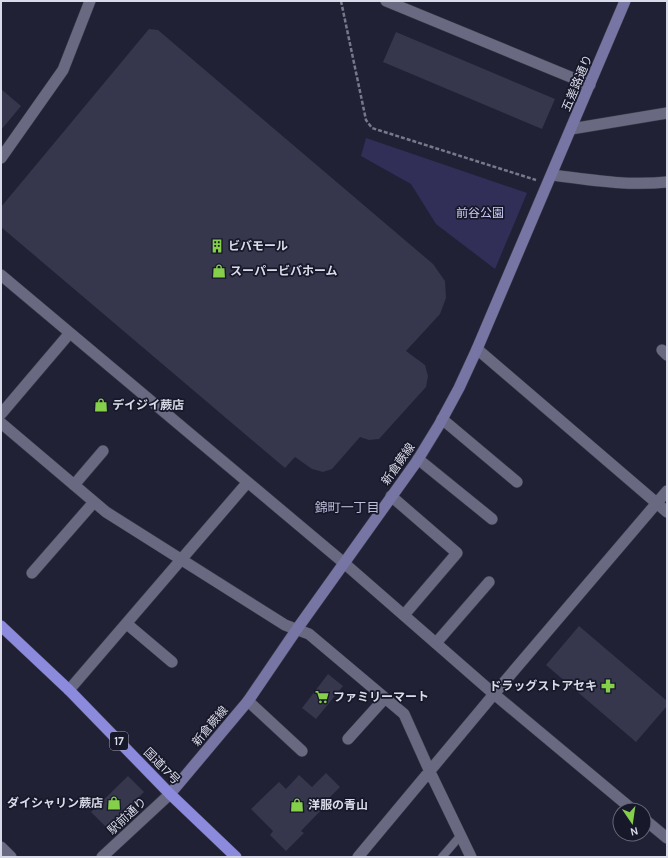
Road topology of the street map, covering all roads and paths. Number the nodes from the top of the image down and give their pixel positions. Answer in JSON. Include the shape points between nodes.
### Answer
{"nodes":[{"id":1,"x":90,"y":1,"type":"edge"},
{"id":2,"x":341,"y":1,"type":"edge"},
{"id":3,"x":386,"y":1,"type":"edge"},
{"id":4,"x":625,"y":1,"type":"edge"},
{"id":5,"x":590,"y":86,"type":"junction"},
{"id":6,"x":667,"y":113,"type":"edge"},
{"id":7,"x":571,"y":129,"type":"junction"},
{"id":8,"x":1,"y":158,"type":"edge"},
{"id":9,"x":550,"y":180,"type":"junction"},
{"id":10,"x":667,"y":182,"type":"edge"},
{"id":11,"x":1,"y":275,"type":"edge"},
{"id":12,"x":69,"y":334,"type":"junction"},
{"id":13,"x":477,"y":349,"type":"junction"},
{"id":14,"x":1,"y":414,"type":"edge"},
{"id":15,"x":442,"y":419,"type":"junction"},
{"id":16,"x":1,"y":423,"type":"edge"},
{"id":17,"x":103,"y":451,"type":"dead end"},
{"id":18,"x":418,"y":459,"type":"junction"},
{"id":19,"x":517,"y":482,"type":"dead end"},
{"id":20,"x":247,"y":483,"type":"junction"},
{"id":21,"x":74,"y":485,"type":"junction"},
{"id":22,"x":667,"y":491,"type":"edge"},
{"id":23,"x":391,"y":496,"type":"junction"},
{"id":24,"x":94,"y":502,"type":"junction"},
{"id":25,"x":656,"y":503,"type":"junction"},
{"id":26,"x":667,"y":512,"type":"edge"},
{"id":27,"x":492,"y":519,"type":"dead end"},
{"id":28,"x":181,"y":561,"type":"junction"},
{"id":29,"x":344,"y":563,"type":"junction"},
{"id":30,"x":32,"y":573,"type":"dead end"},
{"id":31,"x":489,"y":582,"type":"dead end"},
{"id":32,"x":404,"y":615,"type":"junction"},
{"id":33,"x":127,"y":624,"type":"junction"},
{"id":34,"x":1,"y":626,"type":"edge"},
{"id":35,"x":297,"y":629,"type":"junction"},
{"id":36,"x":436,"y":644,"type":"junction"},
{"id":37,"x":172,"y":662,"type":"dead end"},
{"id":38,"x":69,"y":690,"type":"junction"},
{"id":39,"x":494,"y":694,"type":"junction"},
{"id":40,"x":385,"y":698,"type":"junction"},
{"id":41,"x":248,"y":701,"type":"junction"},
{"id":42,"x":348,"y":739,"type":"dead end"},
{"id":43,"x":302,"y":751,"type":"dead end"},
{"id":44,"x":430,"y":772,"type":"junction"},
{"id":45,"x":170,"y":794,"type":"junction"},
{"id":46,"x":623,"y":802,"type":"edge"},
{"id":47,"x":652,"y":826,"type":"edge"},
{"id":48,"x":460,"y":835,"type":"junction"},
{"id":49,"x":667,"y":838,"type":"edge"},
{"id":50,"x":1,"y":847,"type":"edge"},
{"id":51,"x":11,"y":857,"type":"edge"},
{"id":52,"x":102,"y":857,"type":"edge"},
{"id":53,"x":236,"y":857,"type":"edge"},
{"id":54,"x":358,"y":857,"type":"edge"},
{"id":55,"x":442,"y":857,"type":"edge"},
{"id":56,"x":471,"y":857,"type":"edge"}],
"edges":[{"from":1,"to":8,"type":"street","via":[[64,70]]},
{"from":2,"to":9,"type":"path","via":[[366,120],[372,128]]},
{"from":3,"to":5,"type":"street"},
{"from":4,"to":5,"type":"main road","name":"五差路通り"},
{"from":5,"to":7,"type":"main road","name":"五差路通り"},
{"from":6,"to":7,"type":"street"},
{"from":7,"to":9,"type":"main road","name":"五差路通り"},
{"from":9,"to":10,"type":"street","via":[[643,184]]},
{"from":9,"to":13,"type":"main road","name":"新倉蕨線"},
{"from":11,"to":12,"type":"street"},
{"from":12,"to":14,"type":"street"},
{"from":12,"to":20,"type":"street"},
{"from":13,"to":15,"type":"main road","name":"新倉蕨線"},
{"from":13,"to":25,"type":"street"},
{"from":15,"to":18,"type":"main road","name":"新倉蕨線"},
{"from":15,"to":19,"type":"street"},
{"from":16,"to":21,"type":"street"},
{"from":17,"to":21,"type":"street"},
{"from":18,"to":23,"type":"main road","name":"新倉蕨線"},
{"from":18,"to":27,"type":"street"},
{"from":20,"to":28,"type":"street"},
{"from":20,"to":29,"type":"street"},
{"from":21,"to":24,"type":"street"},
{"from":22,"to":25,"type":"street"},
{"from":23,"to":29,"type":"main road","name":"新倉蕨線"},
{"from":23,"to":32,"type":"street","via":[[457,553]]},
{"from":24,"to":28,"type":"street"},
{"from":24,"to":30,"type":"street"},
{"from":25,"to":26,"type":"street"},
{"from":25,"to":39,"type":"street"},
{"from":28,"to":33,"type":"street"},
{"from":28,"to":35,"type":"street","via":[[285,625]]},
{"from":29,"to":32,"type":"street"},
{"from":29,"to":35,"type":"main road","name":"新倉蕨線"},
{"from":31,"to":36,"type":"street"},
{"from":32,"to":36,"type":"street"},
{"from":33,"to":37,"type":"street"},
{"from":33,"to":38,"type":"street"},
{"from":34,"to":38,"type":"highway","name":"国道17号","number":"17"},
{"from":35,"to":40,"type":"street","via":[[309,634]]},
{"from":35,"to":41,"type":"main road","name":"新倉蕨線"},
{"from":36,"to":39,"type":"street"},
{"from":38,"to":45,"type":"highway","name":"国道17号","number":"17"},
{"from":39,"to":44,"type":"street"},
{"from":39,"to":46,"type":"street"},
{"from":40,"to":42,"type":"street"},
{"from":40,"to":44,"type":"street","via":[[404,714]]},
{"from":41,"to":43,"type":"street"},
{"from":41,"to":45,"type":"main road","name":"新倉蕨線"},
{"from":44,"to":48,"type":"street"},
{"from":44,"to":54,"type":"street"},
{"from":45,"to":52,"type":"street","name":"駅前通り"},
{"from":45,"to":53,"type":"highway","name":"国道17号","number":"17"},
{"from":47,"to":49,"type":"street"},
{"from":48,"to":55,"type":"lane"},
{"from":48,"to":56,"type":"street"},
{"from":50,"to":51,"type":"street"}]}
